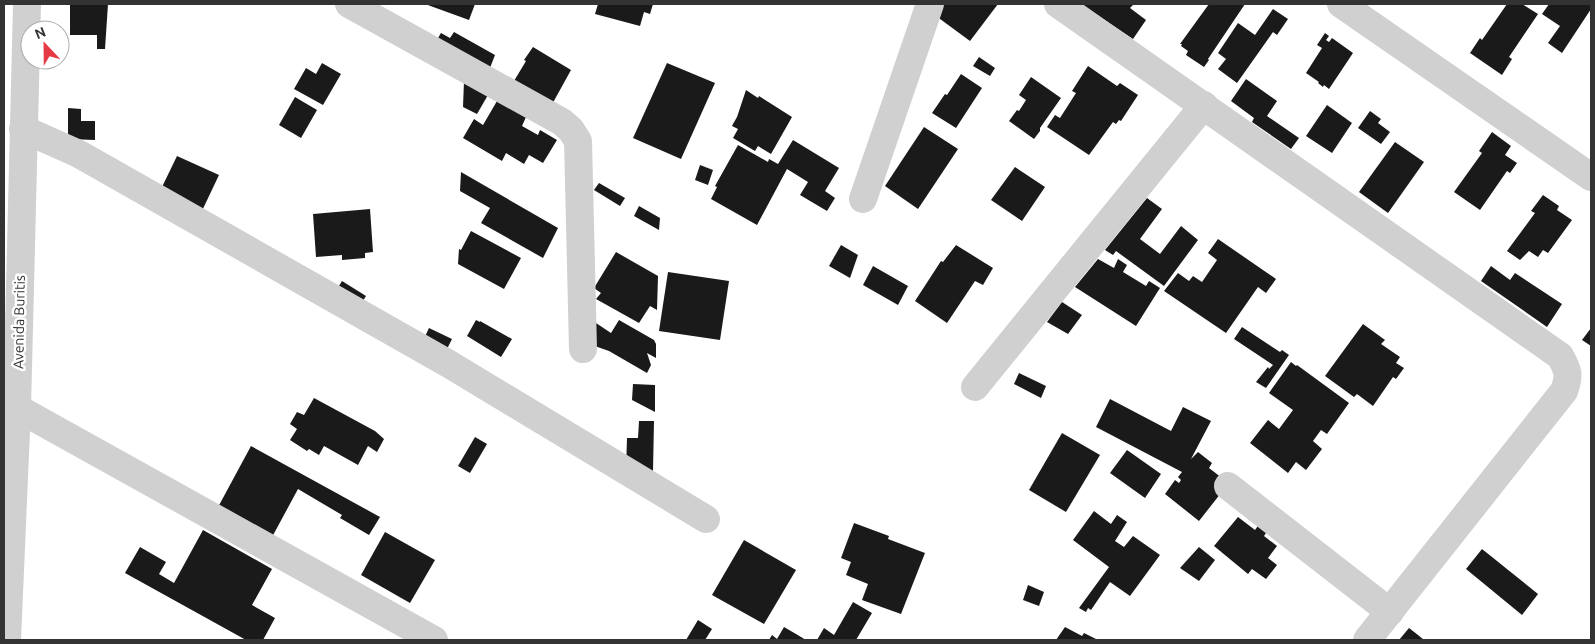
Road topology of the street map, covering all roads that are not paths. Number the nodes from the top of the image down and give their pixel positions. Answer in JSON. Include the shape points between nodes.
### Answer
{"nodes":[{"id":1,"x":26,"y":4,"type":"edge"},
{"id":2,"x":349,"y":4,"type":"edge"},
{"id":3,"x":930,"y":4,"type":"edge"},
{"id":4,"x":1058,"y":4,"type":"edge"},
{"id":5,"x":1341,"y":4,"type":"edge"},
{"id":6,"x":14,"y":99,"type":"edge"},
{"id":7,"x":1204,"y":105,"type":"junction"},
{"id":8,"x":23,"y":136,"type":"junction"},
{"id":9,"x":4,"y":172,"type":"edge"},
{"id":10,"x":1591,"y":177,"type":"edge"},
{"id":11,"x":863,"y":199,"type":"dead end"},
{"id":12,"x":583,"y":349,"type":"dead end"},
{"id":13,"x":974,"y":388,"type":"dead end"},
{"id":14,"x":17,"y":408,"type":"junction"},
{"id":15,"x":1228,"y":486,"type":"dead end"},
{"id":16,"x":8,"y":509,"type":"edge"},
{"id":17,"x":706,"y":519,"type":"dead end"},
{"id":18,"x":1390,"y":612,"type":"junction"},
{"id":19,"x":7,"y":640,"type":"edge"},
{"id":20,"x":434,"y":640,"type":"edge"},
{"id":21,"x":1367,"y":640,"type":"edge"}],
"edges":[{"from":1,"to":6,"type":"street","name":"Avenida Buritis"},
{"from":2,"to":12,"type":"street","via":[[562,122],[576,135]]},
{"from":3,"to":11,"type":"street"},
{"from":4,"to":7,"type":"street"},
{"from":5,"to":10,"type":"street"},
{"from":6,"to":8,"type":"street","name":"Avenida Buritis"},
{"from":7,"to":13,"type":"street"},
{"from":7,"to":18,"type":"street","via":[[1560,356],[1566,366],[1568,374],[1564,391]]},
{"from":8,"to":9,"type":"street"},
{"from":8,"to":14,"type":"street","name":"Avenida Buritis"},
{"from":8,"to":17,"type":"street","via":[[79,154],[449,364]]},
{"from":14,"to":16,"type":"street","name":"Avenida Buritis"},
{"from":14,"to":20,"type":"street"},
{"from":15,"to":18,"type":"street"},
{"from":16,"to":19,"type":"street","name":"Avenida Buritis"},
{"from":18,"to":21,"type":"street"}]}
